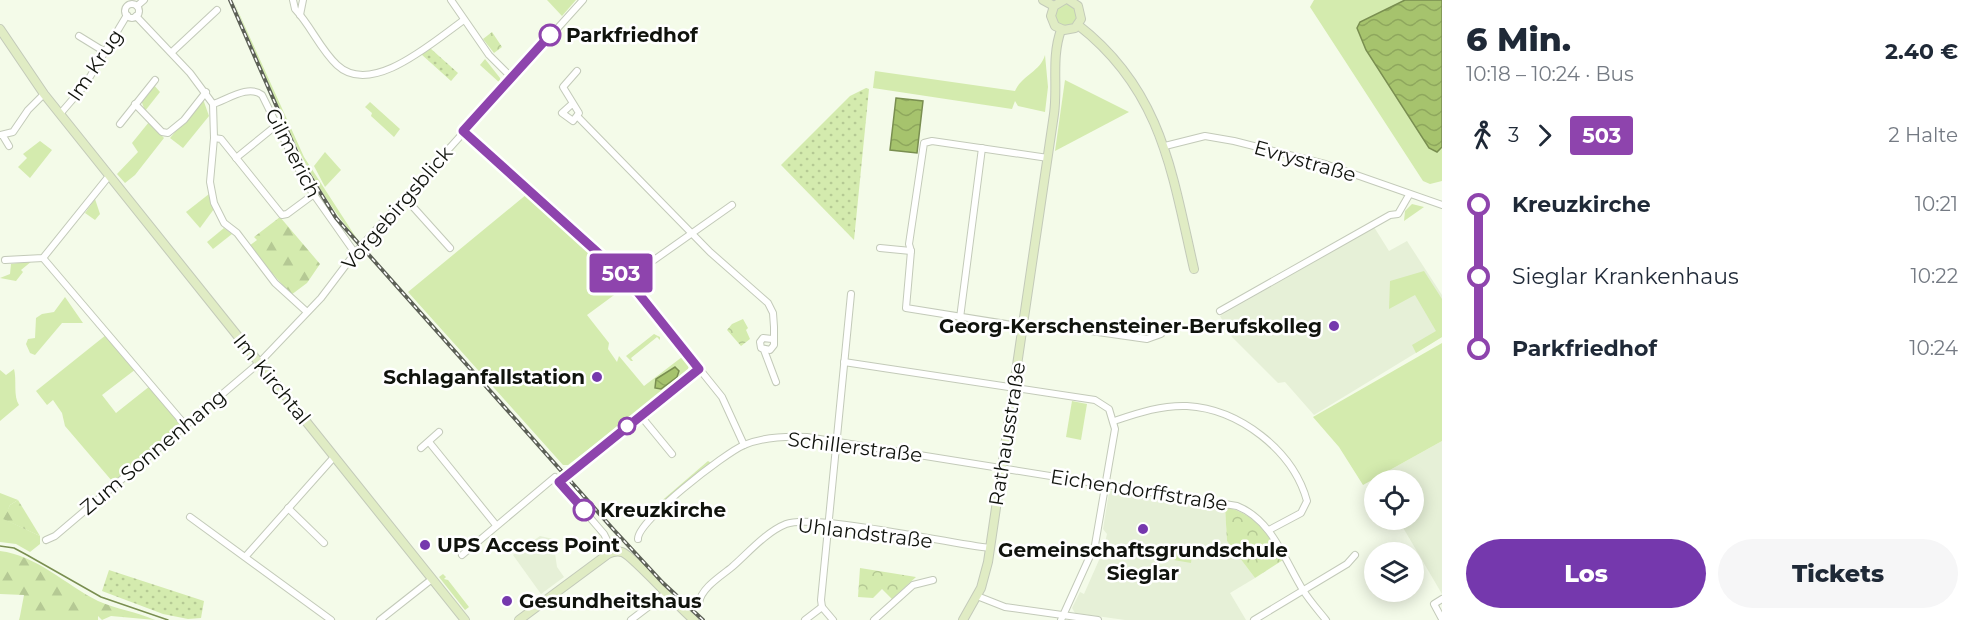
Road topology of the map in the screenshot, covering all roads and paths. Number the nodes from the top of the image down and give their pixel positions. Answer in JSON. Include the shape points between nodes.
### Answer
{"nodes":[{"id":1,"x":144,"y":0,"type":"edge"},
{"id":2,"x":303,"y":0,"type":"edge"},
{"id":3,"x":451,"y":0,"type":"edge"},
{"id":4,"x":583,"y":0,"type":"edge"},
{"id":5,"x":1043,"y":0,"type":"edge"},
{"id":6,"x":1064,"y":0,"type":"edge"},
{"id":7,"x":1072,"y":0,"type":"edge"},
{"id":8,"x":291,"y":1,"type":"edge"},
{"id":9,"x":125,"y":3,"type":"edge"},
{"id":10,"x":137,"y":6,"type":"junction"},
{"id":11,"x":1054,"y":6,"type":"junction"},
{"id":12,"x":217,"y":10,"type":"dead end"},
{"id":13,"x":127,"y":15,"type":"junction"},
{"id":14,"x":300,"y":15,"type":"junction"},
{"id":15,"x":136,"y":16,"type":"junction"},
{"id":16,"x":464,"y":20,"type":"junction"},
{"id":17,"x":1078,"y":25,"type":"junction"},
{"id":18,"x":0,"y":29,"type":"edge"},
{"id":19,"x":1061,"y":30,"type":"junction"},
{"id":20,"x":79,"y":36,"type":"dead end"},
{"id":21,"x":105,"y":51,"type":"junction"},
{"id":22,"x":172,"y":52,"type":"junction"},
{"id":23,"x":577,"y":71,"type":"dead end"},
{"id":24,"x":512,"y":78,"type":"junction"},
{"id":25,"x":154,"y":80,"type":"dead end"},
{"id":26,"x":206,"y":92,"type":"junction"},
{"id":27,"x":44,"y":94,"type":"junction"},
{"id":28,"x":135,"y":104,"type":"junction"},
{"id":29,"x":213,"y":104,"type":"junction"},
{"id":30,"x":572,"y":104,"type":"junction"},
{"id":31,"x":60,"y":114,"type":"junction"},
{"id":32,"x":578,"y":117,"type":"junction"},
{"id":33,"x":120,"y":124,"type":"dead end"},
{"id":34,"x":278,"y":124,"type":"junction"},
{"id":35,"x":463,"y":131,"type":"junction"},
{"id":36,"x":1,"y":135,"type":"edge"},
{"id":37,"x":214,"y":138,"type":"junction"},
{"id":38,"x":9,"y":146,"type":"dead end"},
{"id":39,"x":1165,"y":146,"type":"junction"},
{"id":40,"x":982,"y":148,"type":"junction"},
{"id":41,"x":236,"y":158,"type":"junction"},
{"id":42,"x":1048,"y":158,"type":"junction"},
{"id":43,"x":109,"y":176,"type":"junction"},
{"id":44,"x":314,"y":194,"type":"junction"},
{"id":45,"x":1409,"y":195,"type":"junction"},
{"id":46,"x":405,"y":198,"type":"junction"},
{"id":47,"x":732,"y":205,"type":"dead end"},
{"id":48,"x":1442,"y":205,"type":"edge"},
{"id":49,"x":693,"y":233,"type":"junction"},
{"id":50,"x":450,"y":248,"type":"dead end"},
{"id":51,"x":880,"y":248,"type":"dead end"},
{"id":52,"x":911,"y":251,"type":"junction"},
{"id":53,"x":355,"y":253,"type":"junction"},
{"id":54,"x":44,"y":258,"type":"junction"},
{"id":55,"x":4,"y":260,"type":"dead end"},
{"id":56,"x":1194,"y":269,"type":"dead end"},
{"id":57,"x":627,"y":279,"type":"junction"},
{"id":58,"x":851,"y":294,"type":"dead end"},
{"id":59,"x":1220,"y":311,"type":"dead end"},
{"id":60,"x":307,"y":312,"type":"junction"},
{"id":61,"x":960,"y":318,"type":"junction"},
{"id":62,"x":1023,"y":326,"type":"junction"},
{"id":63,"x":1161,"y":333,"type":"dead end"},
{"id":64,"x":772,"y":339,"type":"junction"},
{"id":65,"x":764,"y":350,"type":"junction"},
{"id":66,"x":844,"y":362,"type":"junction"},
{"id":67,"x":259,"y":363,"type":"junction"},
{"id":68,"x":699,"y":369,"type":"junction"},
{"id":69,"x":776,"y":382,"type":"dead end"},
{"id":70,"x":1014,"y":388,"type":"junction"},
{"id":71,"x":640,"y":415,"type":"junction"},
{"id":72,"x":1114,"y":421,"type":"junction"},
{"id":73,"x":186,"y":426,"type":"junction"},
{"id":74,"x":439,"y":432,"type":"dead end"},
{"id":75,"x":429,"y":442,"type":"junction"},
{"id":76,"x":837,"y":442,"type":"junction"},
{"id":77,"x":744,"y":445,"type":"junction"},
{"id":78,"x":421,"y":448,"type":"dead end"},
{"id":79,"x":672,"y":454,"type":"dead end"},
{"id":80,"x":334,"y":457,"type":"junction"},
{"id":81,"x":1002,"y":468,"type":"junction"},
{"id":82,"x":557,"y":479,"type":"junction"},
{"id":83,"x":1106,"y":484,"type":"junction"},
{"id":84,"x":288,"y":508,"type":"junction"},
{"id":85,"x":190,"y":517,"type":"dead end"},
{"id":86,"x":828,"y":524,"type":"junction"},
{"id":87,"x":496,"y":525,"type":"junction"},
{"id":88,"x":1269,"y":530,"type":"junction"},
{"id":89,"x":638,"y":539,"type":"dead end"},
{"id":90,"x":46,"y":540,"type":"dead end"},
{"id":91,"x":324,"y":543,"type":"dead end"},
{"id":92,"x":990,"y":548,"type":"junction"},
{"id":93,"x":613,"y":552,"type":"junction"},
{"id":94,"x":462,"y":555,"type":"dead end"},
{"id":95,"x":1355,"y":555,"type":"dead end"},
{"id":96,"x":246,"y":556,"type":"junction"},
{"id":97,"x":432,"y":579,"type":"junction"},
{"id":98,"x":933,"y":580,"type":"dead end"},
{"id":99,"x":1303,"y":590,"type":"junction"},
{"id":100,"x":665,"y":594,"type":"junction"},
{"id":101,"x":977,"y":596,"type":"junction"},
{"id":102,"x":1442,"y":599,"type":"edge"},
{"id":103,"x":699,"y":603,"type":"dead end"},
{"id":104,"x":822,"y":607,"type":"junction"},
{"id":105,"x":1063,"y":617,"type":"edge"},
{"id":106,"x":1442,"y":619,"type":"edge"},
{"id":107,"x":331,"y":620,"type":"edge"},
{"id":108,"x":380,"y":620,"type":"edge"},
{"id":109,"x":465,"y":620,"type":"edge"},
{"id":110,"x":519,"y":620,"type":"edge"},
{"id":111,"x":631,"y":620,"type":"edge"},
{"id":112,"x":694,"y":620,"type":"edge"},
{"id":113,"x":806,"y":620,"type":"edge"},
{"id":114,"x":833,"y":620,"type":"edge"},
{"id":115,"x":874,"y":620,"type":"edge"},
{"id":116,"x":963,"y":620,"type":"edge"},
{"id":117,"x":1098,"y":620,"type":"edge"},
{"id":118,"x":1254,"y":620,"type":"edge"},
{"id":119,"x":1326,"y":620,"type":"edge"}],
"edges":[{"from":1,"to":10,"type":"street"},
{"from":2,"to":14,"type":"street"},
{"from":3,"to":16,"type":"street"},
{"from":4,"to":24,"type":"street","name":"Vorgebirgsblick"},
{"from":5,"to":11,"type":"street"},
{"from":6,"to":11,"type":"street"},
{"from":7,"to":17,"type":"street","via":[[1081,12]]},
{"from":8,"to":14,"type":"street"},
{"from":9,"to":10,"type":"street"},
{"from":9,"to":13,"type":"street"},
{"from":10,"to":15,"type":"street"},
{"from":11,"to":19,"type":"street","via":[[1051,20]]},
{"from":12,"to":22,"type":"street"},
{"from":13,"to":15,"type":"street"},
{"from":13,"to":21,"type":"street","name":"Im Krug"},
{"from":14,"to":16,"type":"street","via":[[334,62],[347,72],[361,74],[394,68]]},
{"from":15,"to":22,"type":"street"},
{"from":16,"to":24,"type":"street","via":[[489,56]]},
{"from":17,"to":19,"type":"street"},
{"from":17,"to":39,"type":"street","via":[[1131,81]]},
{"from":18,"to":27,"type":"street","name":"Im Kirchtal"},
{"from":19,"to":42,"type":"street","name":"Rathausstraße","via":[[1054,54],[1056,97]]},
{"from":20,"to":21,"type":"street"},
{"from":21,"to":31,"type":"street","name":"Im Krug","via":[[78,96]]},
{"from":22,"to":26,"type":"street"},
{"from":23,"to":30,"type":"street","via":[[563,87]]},
{"from":24,"to":35,"type":"street","name":"Vorgebirgsblick"},
{"from":25,"to":28,"type":"street"},
{"from":26,"to":28,"type":"street","via":[[168,133],[162,132]]},
{"from":26,"to":29,"type":"street"},
{"from":27,"to":31,"type":"street","name":"Im Kirchtal"},
{"from":27,"to":36,"type":"street","via":[[13,132]]},
{"from":28,"to":33,"type":"street"},
{"from":29,"to":34,"type":"street","name":"Gilmerich","via":[[245,92],[258,92]]},
{"from":29,"to":37,"type":"street"},
{"from":30,"to":32,"type":"street"},
{"from":30,"to":32,"type":"street","via":[[562,113],[571,121]]},
{"from":31,"to":43,"type":"street","name":"Im Kirchtal"},
{"from":32,"to":49,"type":"street"},
{"from":34,"to":41,"type":"street"},
{"from":34,"to":44,"type":"street","name":"Gilmerich","via":[[294,162]]},
{"from":35,"to":46,"type":"street","name":"Vorgebirgsblick"},
{"from":35,"to":57,"type":"street"},
{"from":36,"to":38,"type":"street"},
{"from":37,"to":41,"type":"street","via":[[221,139]]},
{"from":37,"to":60,"type":"street","via":[[210,182],[221,219],[237,233],[275,283]]},
{"from":39,"to":45,"type":"street","name":"Evrystraße","via":[[1194,137],[1226,139],[1314,161]]},
{"from":39,"to":56,"type":"street"},
{"from":40,"to":42,"type":"street"},
{"from":40,"to":52,"type":"street","via":[[924,143],[912,213]]},
{"from":40,"to":61,"type":"street"},
{"from":41,"to":44,"type":"street","via":[[282,215]]},
{"from":42,"to":62,"type":"street","name":"Rathausstraße"},
{"from":43,"to":54,"type":"street"},
{"from":43,"to":67,"type":"street","name":"Im Kirchtal"},
{"from":44,"to":53,"type":"street","name":"Gilmerich"},
{"from":45,"to":48,"type":"street","name":"Evrystraße"},
{"from":45,"to":59,"type":"street","via":[[1398,214]]},
{"from":46,"to":50,"type":"street"},
{"from":46,"to":53,"type":"street","name":"Vorgebirgsblick"},
{"from":47,"to":49,"type":"street"},
{"from":49,"to":57,"type":"street"},
{"from":49,"to":64,"type":"street","via":[[768,303],[774,317]]},
{"from":51,"to":52,"type":"street"},
{"from":52,"to":61,"type":"street","via":[[906,308]]},
{"from":53,"to":60,"type":"street","name":"Vorgebirgsblick"},
{"from":54,"to":55,"type":"street"},
{"from":54,"to":73,"type":"street"},
{"from":57,"to":68,"type":"street"},
{"from":58,"to":66,"type":"street"},
{"from":60,"to":67,"type":"street","name":"Vorgebirgsblick"},
{"from":61,"to":62,"type":"street"},
{"from":62,"to":63,"type":"street","via":[[1056,326],[1147,339]]},
{"from":62,"to":70,"type":"street","name":"Rathausstraße"},
{"from":64,"to":65,"type":"street","via":[[773,348]]},
{"from":64,"to":65,"type":"street","via":[[761,340]]},
{"from":65,"to":69,"type":"street"},
{"from":66,"to":70,"type":"street"},
{"from":66,"to":76,"type":"street"},
{"from":67,"to":73,"type":"street","name":"Zum Sonnenhang"},
{"from":67,"to":80,"type":"street","name":"Im Kirchtal"},
{"from":68,"to":71,"type":"street"},
{"from":68,"to":77,"type":"street","via":[[722,397]]},
{"from":70,"to":72,"type":"street","via":[[1095,400],[1109,409]]},
{"from":70,"to":81,"type":"street","name":"Rathausstraße"},
{"from":71,"to":79,"type":"street"},
{"from":71,"to":82,"type":"street"},
{"from":72,"to":83,"type":"street"},
{"from":72,"to":88,"type":"street","via":[[1156,408],[1186,406],[1219,412],[1259,434],[1290,467],[1307,499],[1301,513]]},
{"from":73,"to":90,"type":"street","name":"Zum Sonnenhang"},
{"from":74,"to":75,"type":"street"},
{"from":75,"to":78,"type":"street"},
{"from":75,"to":87,"type":"street"},
{"from":76,"to":77,"type":"street","name":"Schillerstraße","via":[[795,436]]},
{"from":76,"to":81,"type":"street","name":"Schillerstraße"},
{"from":76,"to":86,"type":"street"},
{"from":77,"to":89,"type":"street","name":"Schillerstraße","via":[[718,461],[651,517],[639,531]]},
{"from":80,"to":84,"type":"street"},
{"from":80,"to":97,"type":"street","name":"Im Kirchtal"},
{"from":81,"to":83,"type":"street","name":"Eichendorffstraße"},
{"from":81,"to":92,"type":"street","name":"Rathausstraße"},
{"from":82,"to":87,"type":"street"},
{"from":82,"to":93,"type":"street","via":[[604,534]]},
{"from":83,"to":88,"type":"street","name":"Eichendorffstraße","via":[[1237,506]]},
{"from":83,"to":105,"type":"street","via":[[1094,551]]},
{"from":84,"to":91,"type":"street"},
{"from":84,"to":96,"type":"street"},
{"from":85,"to":96,"type":"street"},
{"from":86,"to":92,"type":"street","name":"Uhlandstraße"},
{"from":86,"to":103,"type":"street","name":"Uhlandstraße","via":[[799,521],[780,527],[706,589]]},
{"from":86,"to":104,"type":"street"},
{"from":87,"to":94,"type":"street"},
{"from":88,"to":99,"type":"street","name":"Eichendorffstraße"},
{"from":92,"to":101,"type":"street","name":"Rathausstraße"},
{"from":93,"to":100,"type":"street","via":[[624,552],[632,558]]},
{"from":93,"to":110,"type":"street"},
{"from":95,"to":99,"type":"street"},
{"from":96,"to":107,"type":"street"},
{"from":97,"to":108,"type":"street"},
{"from":97,"to":109,"type":"street","name":"Im Kirchtal"},
{"from":98,"to":115,"type":"street","via":[[913,585]]},
{"from":99,"to":118,"type":"street"},
{"from":99,"to":119,"type":"street","name":"Eichendorffstraße"},
{"from":100,"to":111,"type":"street"},
{"from":100,"to":112,"type":"street"},
{"from":101,"to":105,"type":"street","via":[[996,605]]},
{"from":101,"to":116,"type":"street","name":"Rathausstraße"},
{"from":102,"to":106,"type":"street","via":[[1434,604]]},
{"from":104,"to":113,"type":"street"},
{"from":104,"to":114,"type":"street"},
{"from":105,"to":117,"type":"street"}]}
